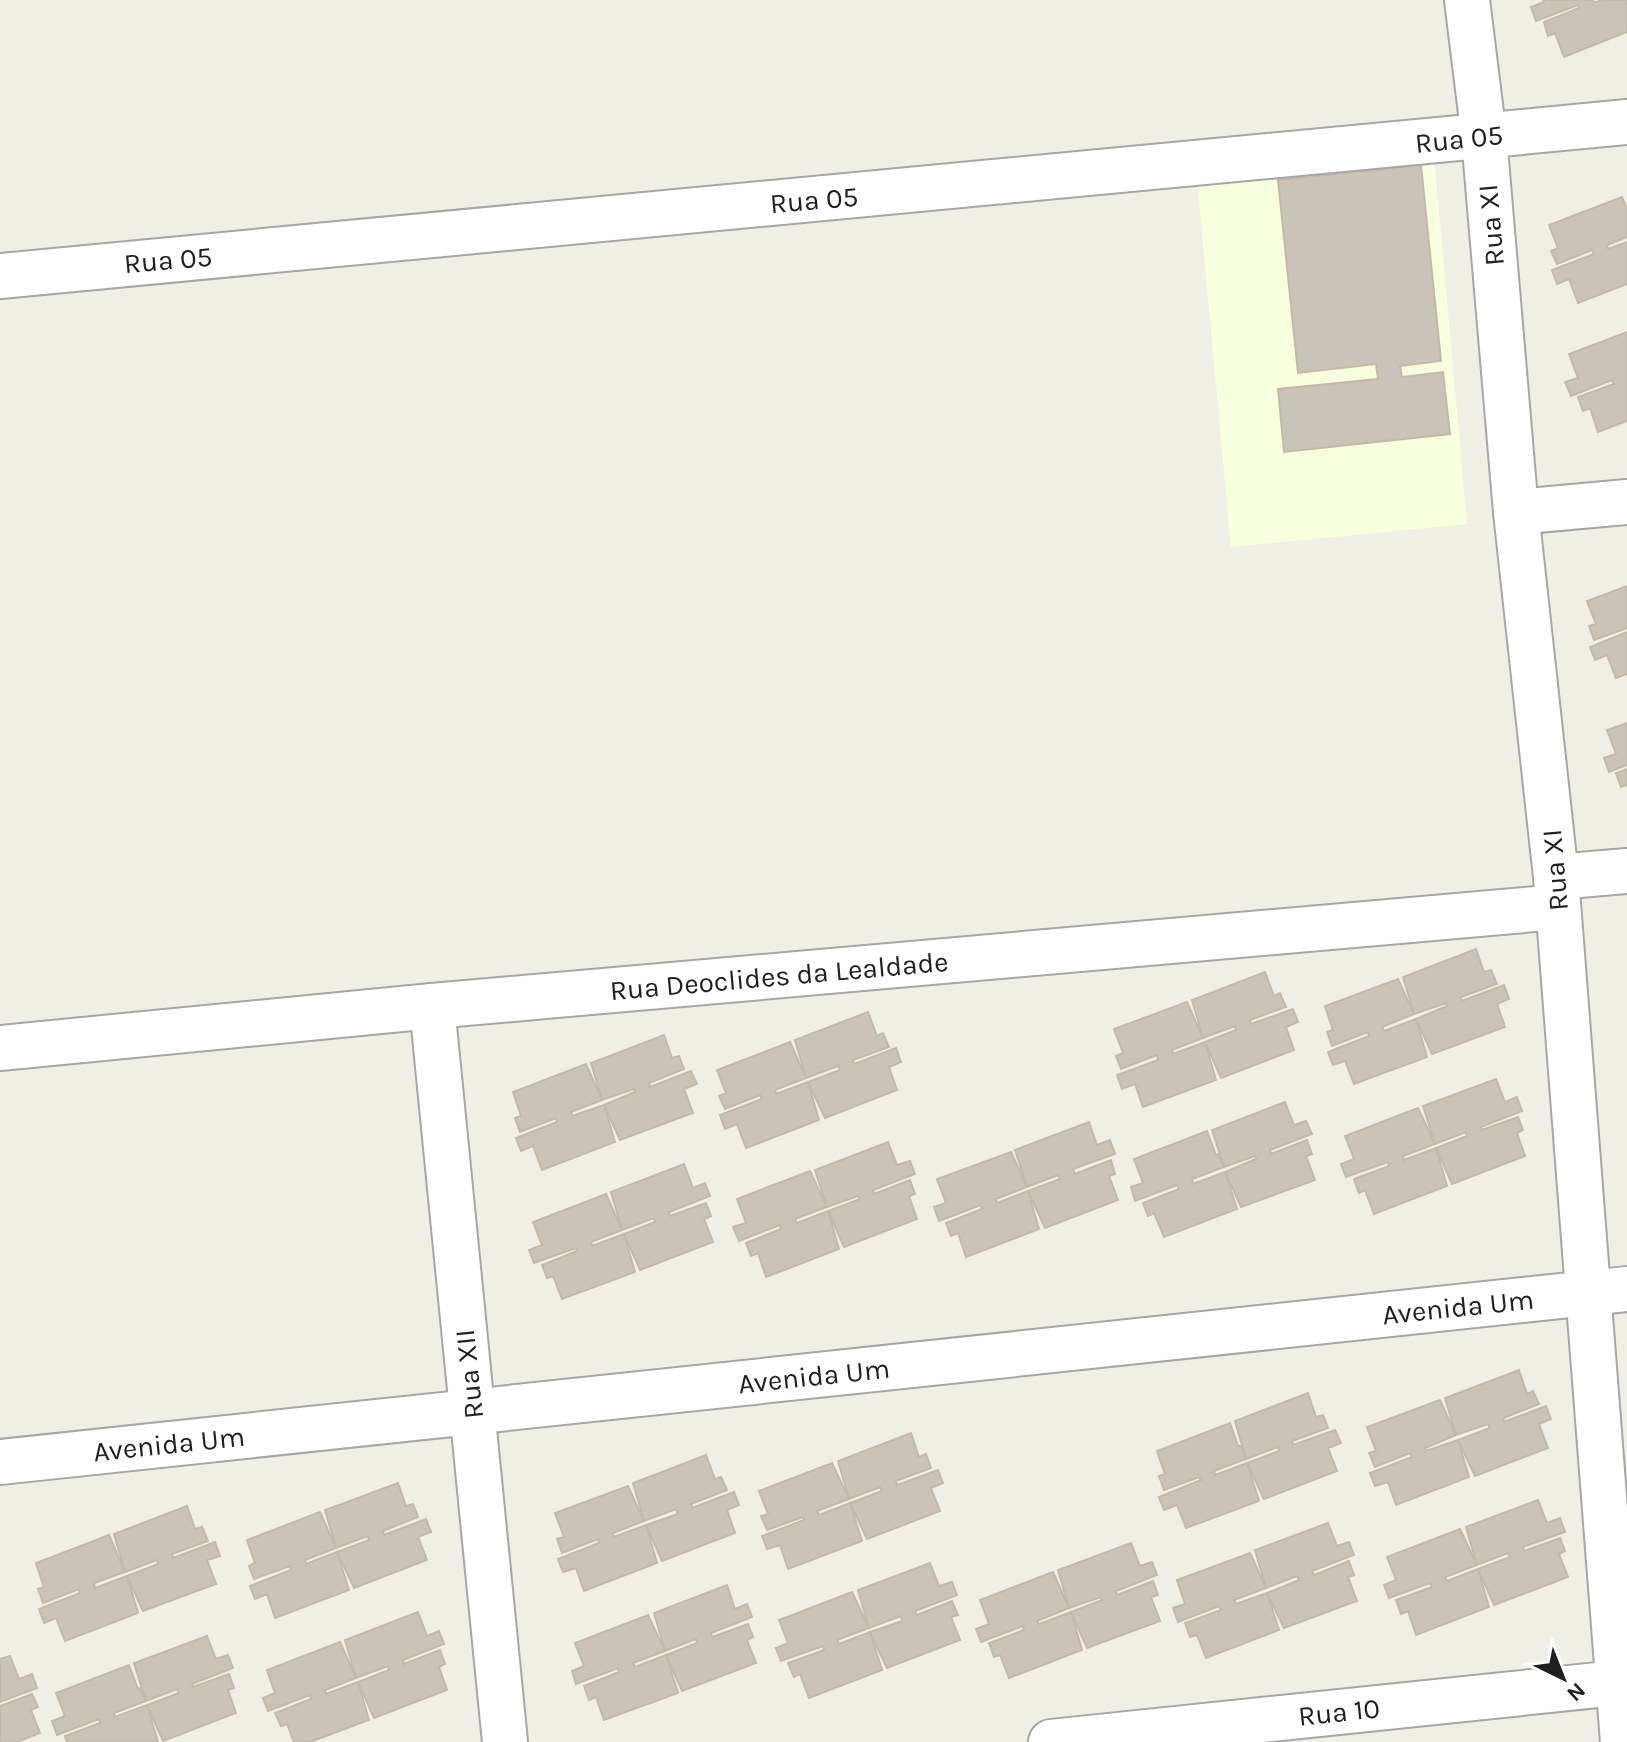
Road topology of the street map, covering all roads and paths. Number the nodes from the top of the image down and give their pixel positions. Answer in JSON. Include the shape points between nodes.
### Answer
{"nodes":[{"id":1,"x":1467,"y":0,"type":"edge"},
{"id":2,"x":1627,"y":122,"type":"edge"},
{"id":3,"x":1484,"y":137,"type":"junction"},
{"id":4,"x":0,"y":276,"type":"edge"},
{"id":5,"x":1627,"y":502,"type":"edge"},
{"id":6,"x":1516,"y":512,"type":"junction"},
{"id":7,"x":1627,"y":871,"type":"edge"},
{"id":8,"x":1557,"y":892,"type":"junction"},
{"id":9,"x":432,"y":1006,"type":"junction"},
{"id":10,"x":0,"y":1048,"type":"edge"},
{"id":11,"x":1608,"y":1291,"type":"edge"},
{"id":12,"x":473,"y":1412,"type":"junction"},
{"id":13,"x":0,"y":1462,"type":"edge"},
{"id":14,"x":1622,"y":1682,"type":"edge"},
{"id":15,"x":505,"y":1742,"type":"edge"},
{"id":16,"x":1051,"y":1742,"type":"edge"},
{"id":17,"x":1623,"y":1742,"type":"edge"}],
"edges":[{"from":1,"to":3,"type":"street","name":"Rua XI"},
{"from":2,"to":3,"type":"street","name":"Rua 05"},
{"from":3,"to":4,"type":"street","name":"Rua 05"},
{"from":3,"to":6,"type":"street","name":"Rua XI"},
{"from":5,"to":6,"type":"street"},
{"from":6,"to":8,"type":"street","name":"Rua XI"},
{"from":7,"to":8,"type":"street","name":"Rua Deoclides da Lealdade"},
{"from":8,"to":9,"type":"street","name":"Rua Deoclides da Lealdade"},
{"from":8,"to":11,"type":"street","name":"Rua XI"},
{"from":9,"to":10,"type":"street","name":"Rua Deoclides da Lealdade"},
{"from":9,"to":12,"type":"street","name":"Rua XII"},
{"from":11,"to":12,"type":"street","name":"Avenida Um"},
{"from":11,"to":14,"type":"street","name":"Rua XI"},
{"from":12,"to":13,"type":"street","name":"Avenida Um"},
{"from":12,"to":15,"type":"street","name":"Rua XII"},
{"from":14,"to":16,"type":"street","name":"Rua 10"},
{"from":14,"to":17,"type":"street","name":"Rua XI"}]}
